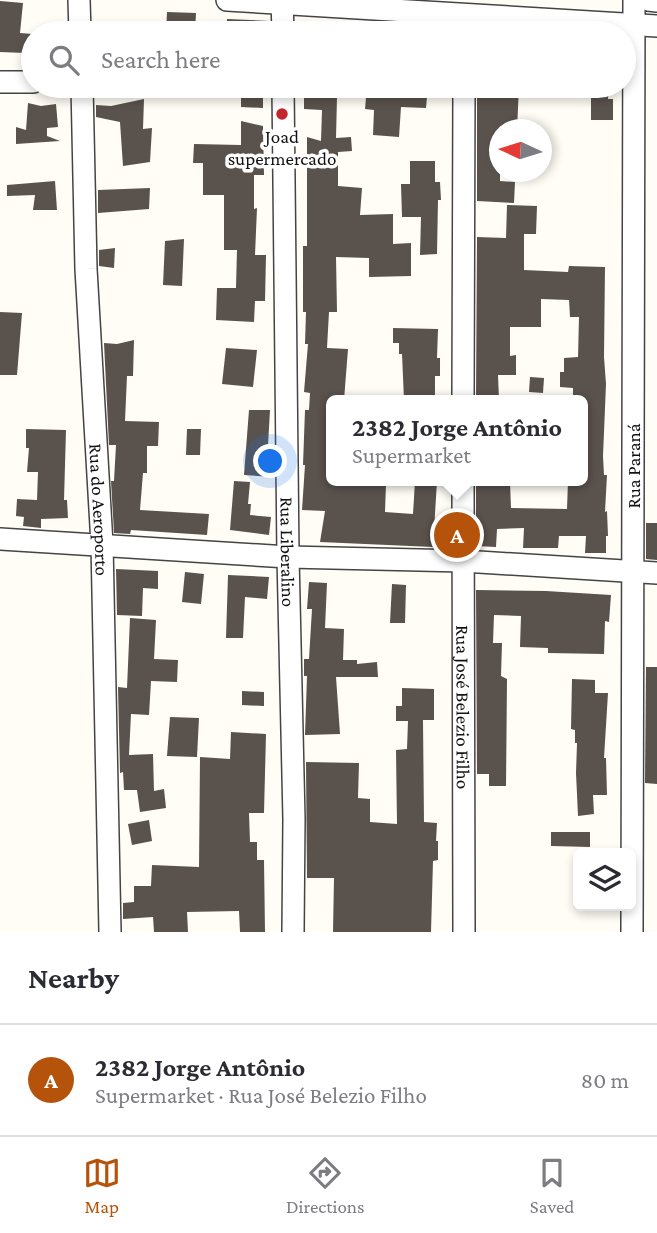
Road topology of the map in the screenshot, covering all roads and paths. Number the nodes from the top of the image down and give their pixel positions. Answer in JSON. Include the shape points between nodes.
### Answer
{"nodes":[{"id":1,"x":79,"y":0,"type":"edge"},
{"id":2,"x":227,"y":0,"type":"edge"},
{"id":3,"x":634,"y":0,"type":"edge"},
{"id":4,"x":648,"y":0,"type":"edge"},
{"id":5,"x":282,"y":1,"type":"edge"},
{"id":6,"x":657,"y":1,"type":"edge"},
{"id":7,"x":464,"y":16,"type":"edge"},
{"id":8,"x":80,"y":21,"type":"edge"},
{"id":9,"x":283,"y":21,"type":"edge"},
{"id":10,"x":571,"y":21,"type":"edge"},
{"id":11,"x":635,"y":21,"type":"edge"},
{"id":12,"x":636,"y":24,"type":"edge"},
{"id":13,"x":657,"y":26,"type":"edge"},
{"id":14,"x":0,"y":82,"type":"edge"},
{"id":15,"x":21,"y":82,"type":"edge"},
{"id":16,"x":82,"y":98,"type":"edge"},
{"id":17,"x":283,"y":98,"type":"edge"},
{"id":18,"x":464,"y":98,"type":"edge"},
{"id":19,"x":635,"y":98,"type":"edge"},
{"id":20,"x":463,"y":395,"type":"edge"},
{"id":21,"x":463,"y":486,"type":"edge"},
{"id":22,"x":0,"y":539,"type":"edge"},
{"id":23,"x":102,"y":544,"type":"junction"},
{"id":24,"x":288,"y":556,"type":"junction"},
{"id":25,"x":463,"y":561,"type":"junction"},
{"id":26,"x":634,"y":573,"type":"junction"},
{"id":27,"x":657,"y":573,"type":"edge"},
{"id":28,"x":110,"y":932,"type":"edge"},
{"id":29,"x":293,"y":932,"type":"edge"},
{"id":30,"x":464,"y":932,"type":"edge"},
{"id":31,"x":632,"y":932,"type":"edge"}],
"edges":[{"from":1,"to":8,"type":"street"},
{"from":2,"to":5,"type":"street"},
{"from":3,"to":11,"type":"street","name":"Rua Paraná"},
{"from":4,"to":6,"type":"street"},
{"from":5,"to":7,"type":"street"},
{"from":5,"to":9,"type":"street"},
{"from":7,"to":10,"type":"street"},
{"from":12,"to":13,"type":"street"},
{"from":14,"to":15,"type":"street"},
{"from":16,"to":23,"type":"street","name":"Rua do Aeroporto","via":[[86,269]]},
{"from":17,"to":24,"type":"street","name":"Rua Liberalino"},
{"from":18,"to":20,"type":"street"},
{"from":19,"to":26,"type":"street","name":"Rua Paraná"},
{"from":21,"to":25,"type":"street","name":"Rua José Belezio Filho"},
{"from":22,"to":23,"type":"street"},
{"from":23,"to":24,"type":"street"},
{"from":23,"to":28,"type":"street","name":"Rua do Aeroporto"},
{"from":24,"to":25,"type":"street"},
{"from":24,"to":29,"type":"street","name":"Rua Liberalino"},
{"from":25,"to":26,"type":"street"},
{"from":25,"to":30,"type":"street","name":"Rua José Belezio Filho"},
{"from":26,"to":27,"type":"street"},
{"from":26,"to":31,"type":"street","name":"Rua Paraná"}]}
